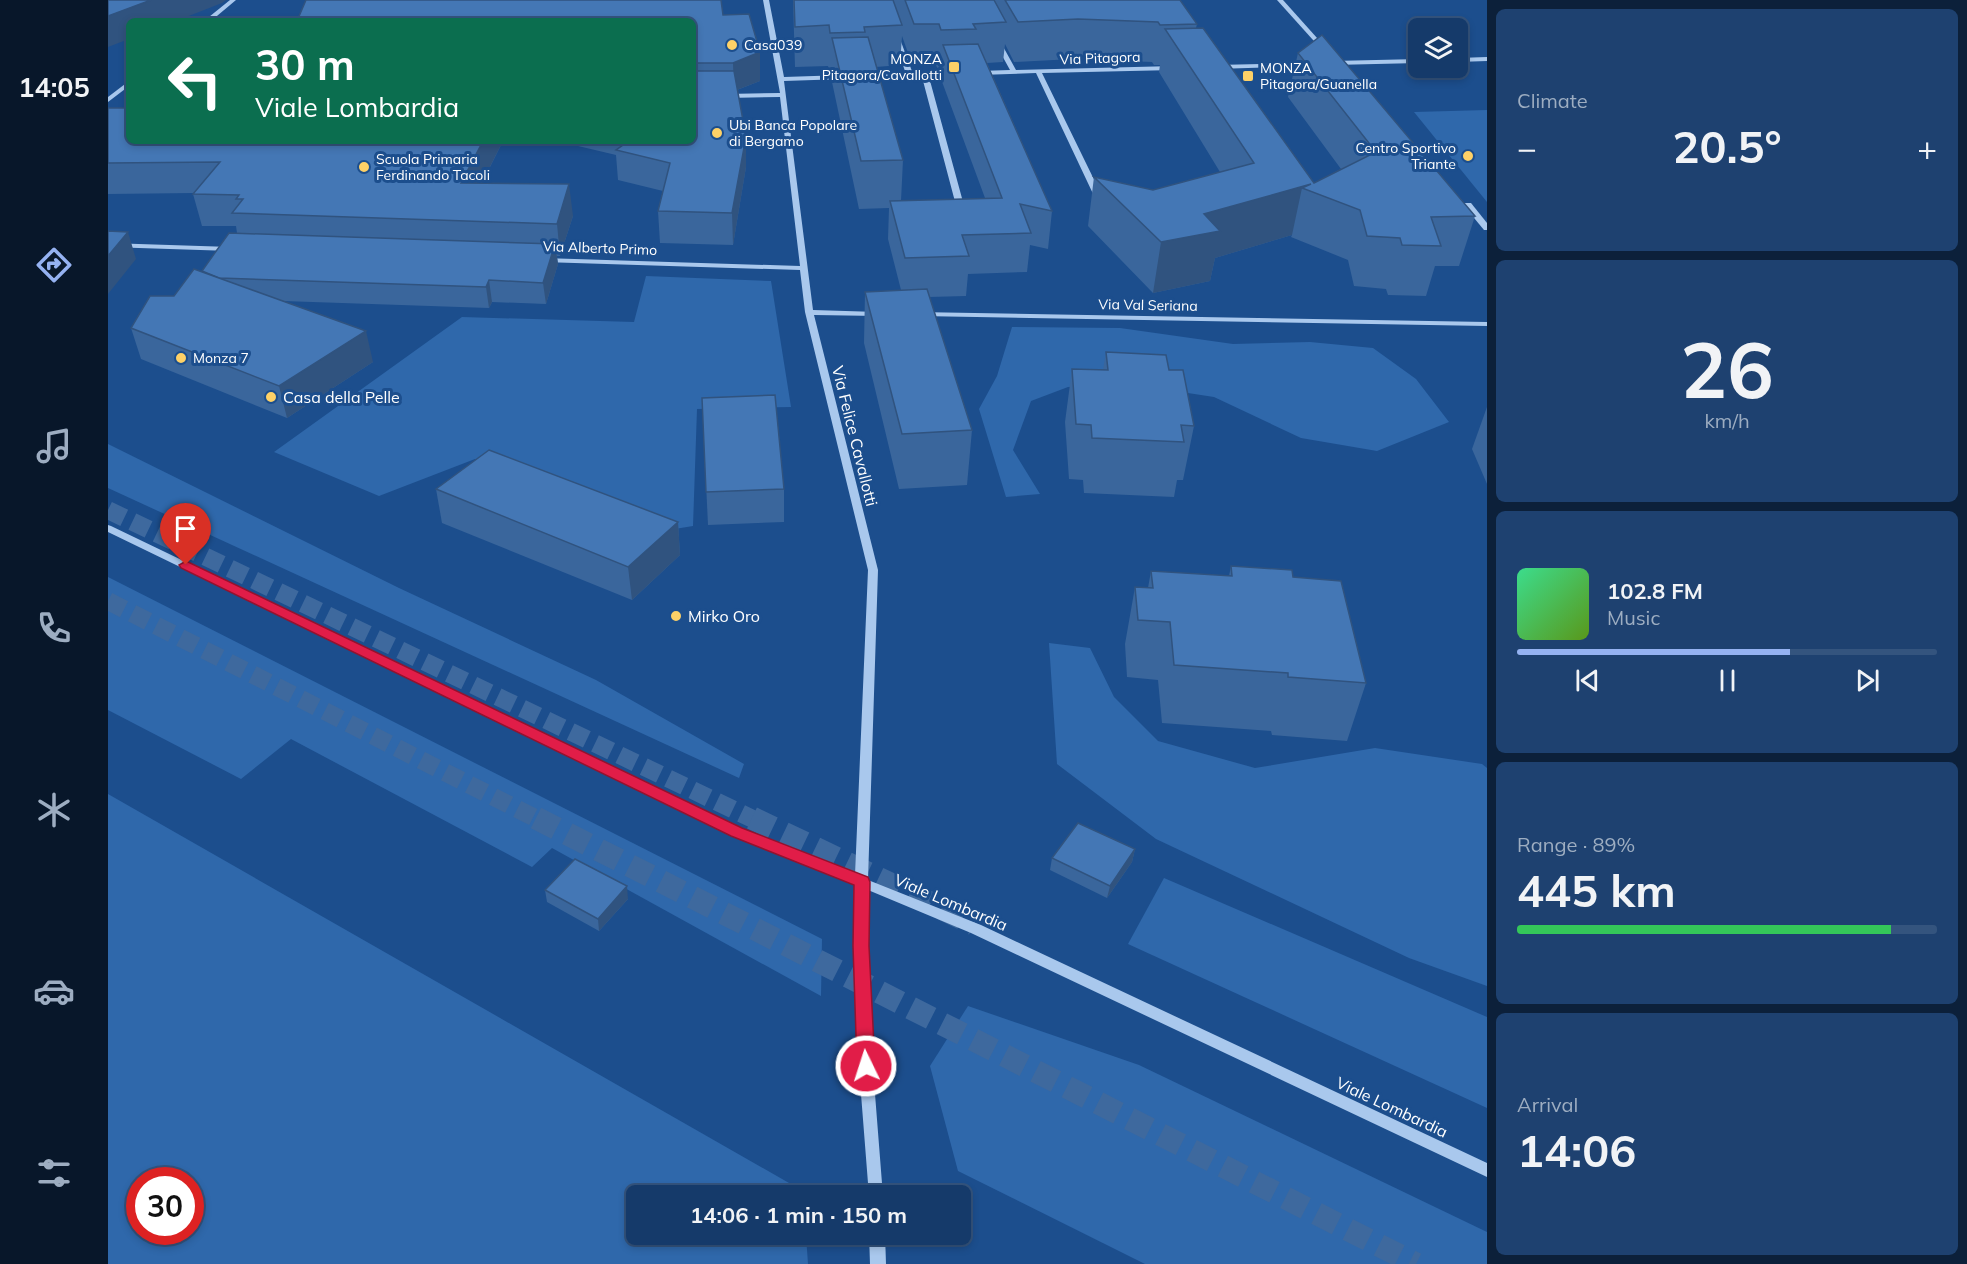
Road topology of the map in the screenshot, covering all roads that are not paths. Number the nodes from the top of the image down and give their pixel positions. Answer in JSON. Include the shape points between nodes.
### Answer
{"nodes":[{"id":1,"x":233,"y":0,"type":"edge"},
{"id":2,"x":766,"y":0,"type":"edge"},
{"id":3,"x":1280,"y":0,"type":"edge"},
{"id":4,"x":211,"y":18,"type":"edge"},
{"id":5,"x":992,"y":31,"type":"edge"},
{"id":6,"x":894,"y":32,"type":"edge"},
{"id":7,"x":1468,"y":60,"type":"edge"},
{"id":8,"x":1487,"y":60,"type":"edge"},
{"id":9,"x":1408,"y":61,"type":"edge"},
{"id":10,"x":1337,"y":63,"type":"junction"},
{"id":11,"x":1313,"y":64,"type":"edge"},
{"id":12,"x":1325,"y":64,"type":"edge"},
{"id":13,"x":1205,"y":67,"type":"edge"},
{"id":14,"x":1181,"y":68,"type":"edge"},
{"id":15,"x":1038,"y":72,"type":"junction"},
{"id":16,"x":1014,"y":73,"type":"junction"},
{"id":17,"x":958,"y":74,"type":"edge"},
{"id":18,"x":970,"y":74,"type":"edge"},
{"id":19,"x":910,"y":75,"type":"junction"},
{"id":20,"x":925,"y":75,"type":"junction"},
{"id":21,"x":781,"y":79,"type":"junction"},
{"id":22,"x":126,"y":85,"type":"edge"},
{"id":23,"x":783,"y":95,"type":"junction"},
{"id":24,"x":715,"y":96,"type":"edge"},
{"id":25,"x":108,"y":100,"type":"edge"},
{"id":26,"x":1468,"y":205,"type":"edge"},
{"id":27,"x":1105,"y":209,"type":"edge"},
{"id":28,"x":962,"y":213,"type":"edge"},
{"id":29,"x":1487,"y":228,"type":"edge"},
{"id":30,"x":108,"y":245,"type":"edge"},
{"id":31,"x":240,"y":250,"type":"edge"},
{"id":32,"x":540,"y":260,"type":"edge"},
{"id":33,"x":803,"y":268,"type":"junction"},
{"id":34,"x":809,"y":312,"type":"junction"},
{"id":35,"x":892,"y":314,"type":"edge"},
{"id":36,"x":904,"y":314,"type":"edge"},
{"id":37,"x":1487,"y":324,"type":"edge"},
{"id":38,"x":108,"y":528,"type":"edge"},
{"id":39,"x":862,"y":882,"type":"junction"},
{"id":40,"x":1487,"y":1170,"type":"edge"},
{"id":41,"x":875,"y":1185,"type":"edge"},
{"id":42,"x":877,"y":1245,"type":"edge"},
{"id":43,"x":878,"y":1264,"type":"edge"}],
"edges":[{"from":1,"to":4,"type":"street"},
{"from":2,"to":21,"type":"street","name":"Via Felice Cavallotti"},
{"from":3,"to":10,"type":"street"},
{"from":5,"to":16,"type":"street"},
{"from":6,"to":19,"type":"street"},
{"from":7,"to":8,"type":"street"},
{"from":9,"to":10,"type":"street"},
{"from":10,"to":12,"type":"street"},
{"from":11,"to":13,"type":"street"},
{"from":14,"to":15,"type":"street","name":"Via Pitagora"},
{"from":15,"to":16,"type":"street","name":"Via Pitagora"},
{"from":15,"to":27,"type":"street"},
{"from":16,"to":18,"type":"street","name":"Via Pitagora"},
{"from":17,"to":20,"type":"street"},
{"from":19,"to":20,"type":"street"},
{"from":19,"to":21,"type":"street"},
{"from":20,"to":28,"type":"street"},
{"from":21,"to":23,"type":"street","name":"Via Felice Cavallotti"},
{"from":22,"to":25,"type":"street"},
{"from":23,"to":24,"type":"street"},
{"from":23,"to":33,"type":"street","name":"Via Felice Cavallotti"},
{"from":26,"to":29,"type":"street"},
{"from":30,"to":31,"type":"street"},
{"from":32,"to":33,"type":"street","name":"Via Alberto Primo"},
{"from":33,"to":34,"type":"street","name":"Via Felice Cavallotti"},
{"from":34,"to":35,"type":"street"},
{"from":34,"to":39,"type":"street","name":"Via Felice Cavallotti","via":[[873,570]]},
{"from":36,"to":37,"type":"street","name":"Via Val Seriana"},
{"from":38,"to":39,"type":"street","name":"Viale Lombardia","via":[[737,832]]},
{"from":39,"to":40,"type":"street","name":"Viale Lombardia","via":[[976,929]]},
{"from":39,"to":41,"type":"street","name":"Via Felice Cavallotti","via":[[864,1043]]},
{"from":42,"to":43,"type":"street"}]}
